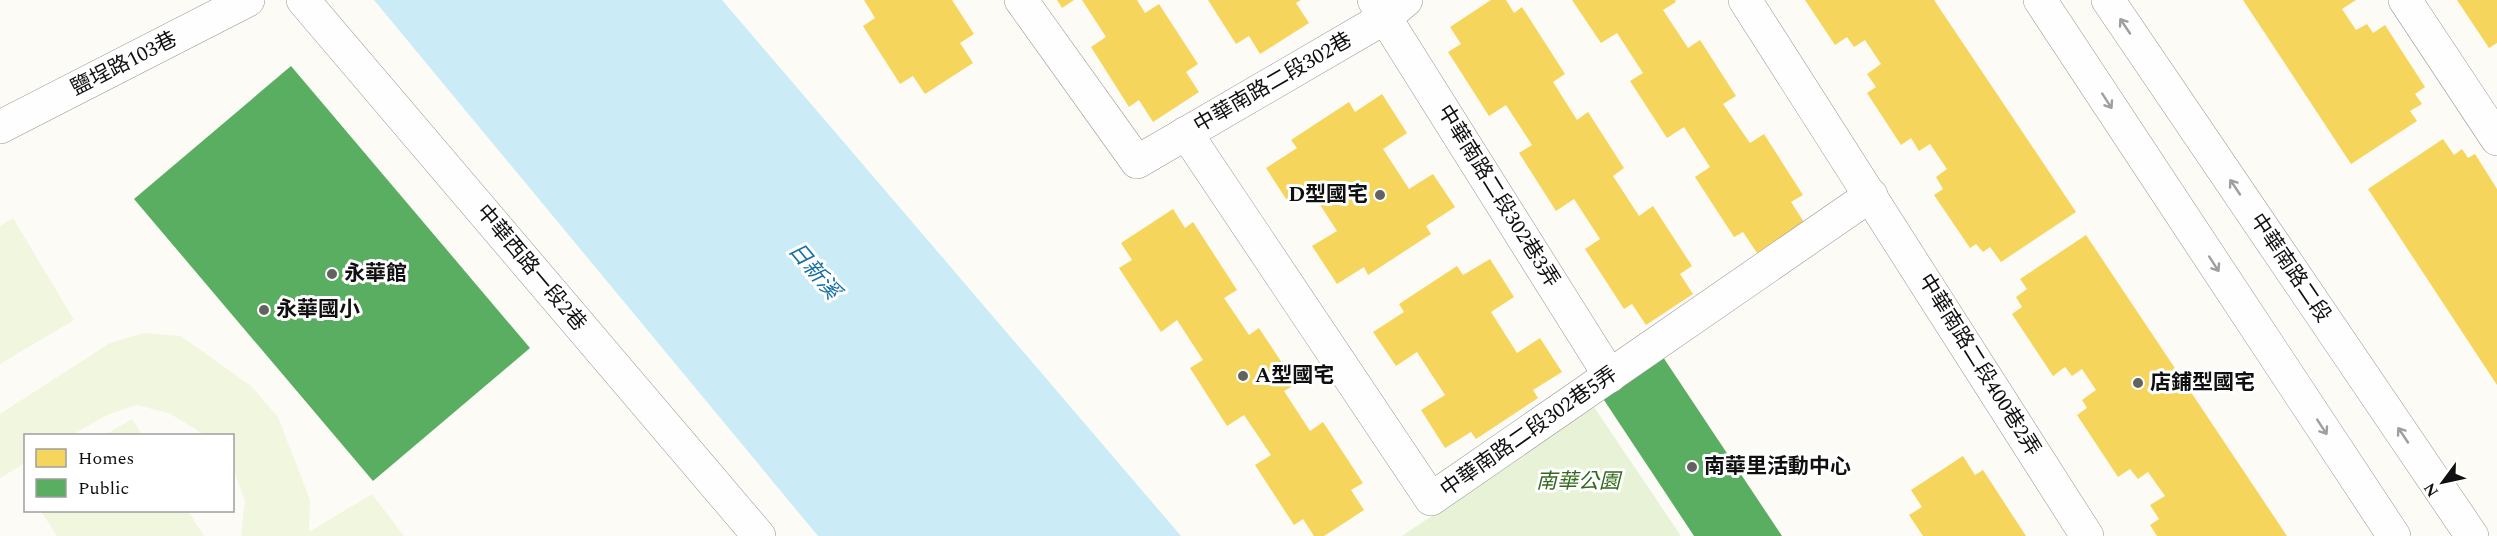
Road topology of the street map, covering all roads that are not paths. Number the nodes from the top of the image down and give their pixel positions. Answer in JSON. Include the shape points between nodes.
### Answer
{"nodes":[{"id":1,"x":248,"y":0,"type":"edge"},
{"id":2,"x":303,"y":0,"type":"edge"},
{"id":3,"x":1021,"y":0,"type":"edge"},
{"id":4,"x":1745,"y":0,"type":"edge"},
{"id":5,"x":2040,"y":0,"type":"edge"},
{"id":6,"x":2108,"y":0,"type":"edge"},
{"id":7,"x":2404,"y":0,"type":"edge"},
{"id":8,"x":1389,"y":6,"type":"edge"},
{"id":9,"x":0,"y":127,"type":"edge"},
{"id":10,"x":1186,"y":133,"type":"junction"},
{"id":11,"x":2497,"y":139,"type":"edge"},
{"id":12,"x":1871,"y":195,"type":"junction"},
{"id":13,"x":1610,"y":376,"type":"junction"},
{"id":14,"x":759,"y":536,"type":"edge"},
{"id":15,"x":2087,"y":536,"type":"edge"},
{"id":16,"x":2394,"y":536,"type":"edge"},
{"id":17,"x":2472,"y":536,"type":"edge"}],
"edges":[{"from":1,"to":9,"type":"street","name":"鹽埕路103巷"},
{"from":2,"to":14,"type":"street","name":"中華西路一段2巷"},
{"from":3,"to":10,"type":"street","name":"中華南路二段302巷","via":[[1137,162]]},
{"from":4,"to":12,"type":"street","name":"中華南路二段400巷2弄"},
{"from":5,"to":16,"type":"street","one_way":true},
{"from":17,"to":6,"type":"street","name":"中華南路二段","one_way":true},
{"from":7,"to":11,"type":"street"},
{"from":8,"to":10,"type":"street","name":"中華南路二段302巷"},
{"from":8,"to":13,"type":"street","name":"中華南路二段302巷3弄"},
{"from":10,"to":13,"type":"street","name":"中華南路二段302巷5弄","via":[[1431,499]]},
{"from":12,"to":13,"type":"street","name":"中華南路二段302巷5弄"},
{"from":12,"to":15,"type":"street","name":"中華南路二段400巷2弄"}]}
